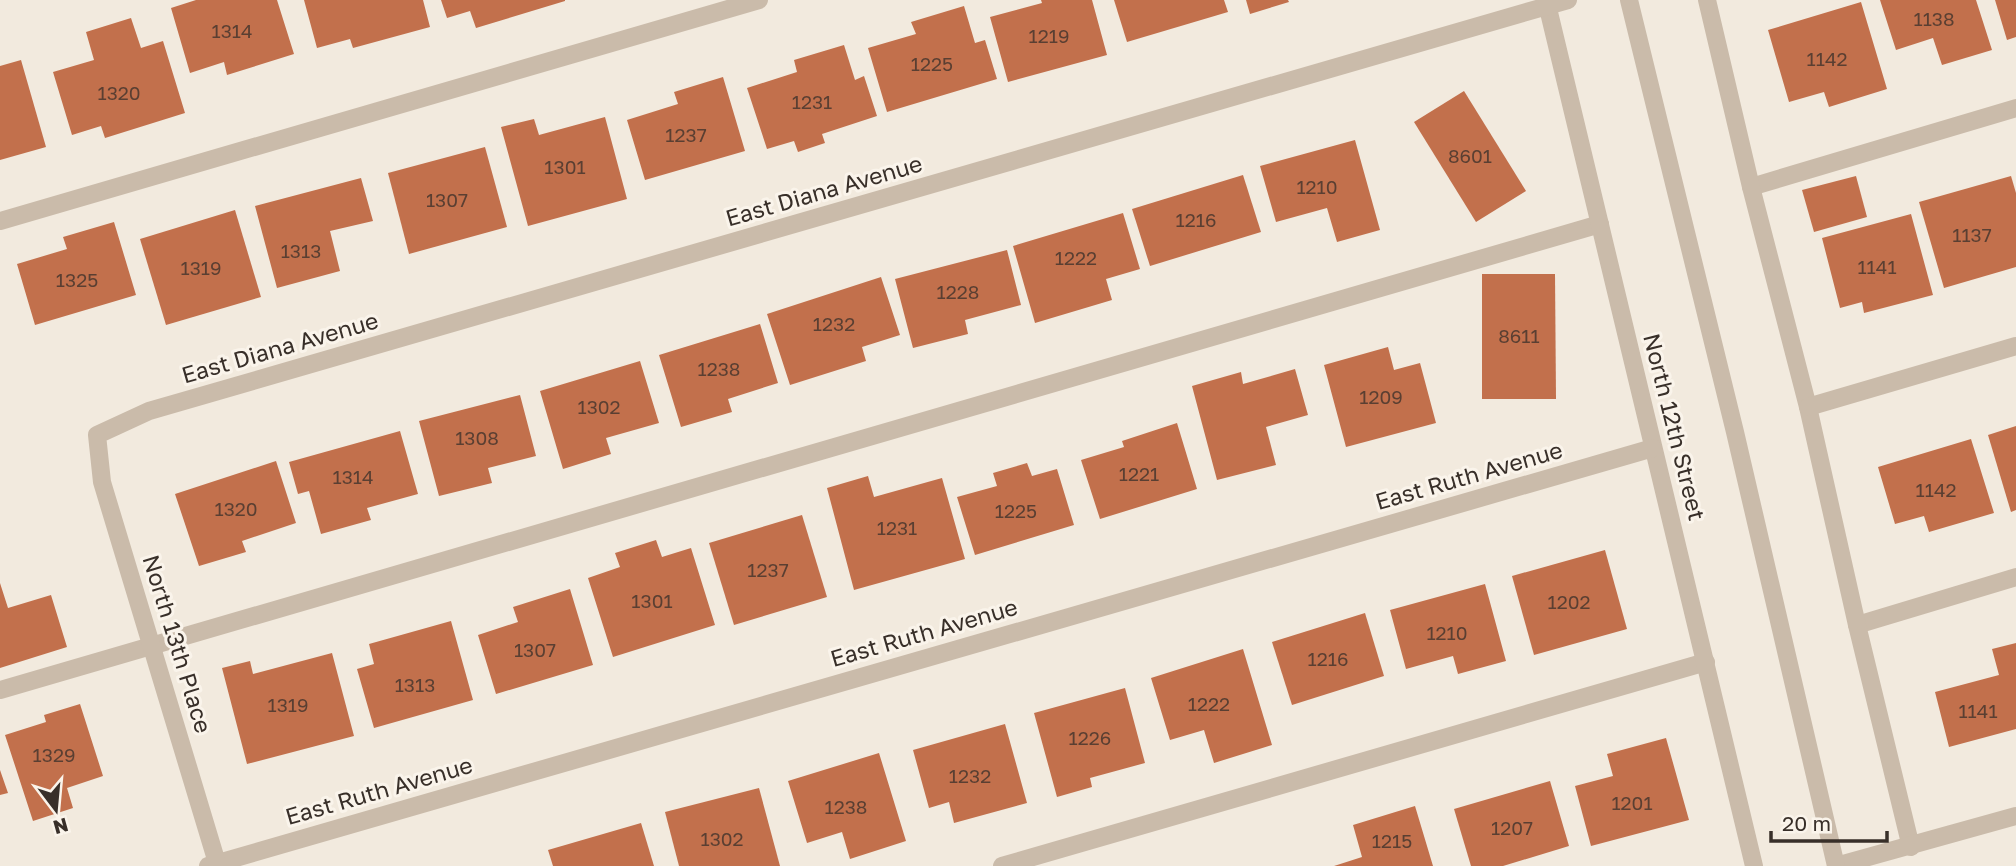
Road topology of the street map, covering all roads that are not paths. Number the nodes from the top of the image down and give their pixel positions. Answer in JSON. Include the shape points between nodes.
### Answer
{"nodes":[{"id":1,"x":759,"y":0,"type":"edge"},
{"id":2,"x":1568,"y":0,"type":"edge"},
{"id":3,"x":1629,"y":0,"type":"edge"},
{"id":4,"x":1707,"y":0,"type":"edge"},
{"id":5,"x":1547,"y":4,"type":"edge"},
{"id":6,"x":2016,"y":108,"type":"edge"},
{"id":7,"x":1751,"y":187,"type":"junction"},
{"id":8,"x":0,"y":221,"type":"edge"},
{"id":9,"x":1600,"y":224,"type":"junction"},
{"id":10,"x":2016,"y":346,"type":"edge"},
{"id":11,"x":1808,"y":407,"type":"junction"},
{"id":12,"x":97,"y":435,"type":"joint"},
{"id":13,"x":1653,"y":448,"type":"junction"},
{"id":14,"x":2016,"y":577,"type":"edge"},
{"id":15,"x":1857,"y":625,"type":"junction"},
{"id":16,"x":151,"y":646,"type":"junction"},
{"id":17,"x":1706,"y":662,"type":"junction"},
{"id":18,"x":0,"y":690,"type":"edge"},
{"id":19,"x":2016,"y":816,"type":"edge"},
{"id":20,"x":1911,"y":846,"type":"junction"},
{"id":21,"x":214,"y":865,"type":"edge"},
{"id":22,"x":1002,"y":866,"type":"edge"},
{"id":23,"x":1754,"y":866,"type":"edge"},
{"id":24,"x":1836,"y":866,"type":"edge"}],
"edges":[{"from":1,"to":8,"type":"street"},
{"from":2,"to":5,"type":"street","name":"East Diana Avenue"},
{"from":3,"to":24,"type":"street"},
{"from":4,"to":7,"type":"street"},
{"from":5,"to":9,"type":"street","name":"North 12th Street"},
{"from":5,"to":12,"type":"street","name":"East Diana Avenue","via":[[149,411]]},
{"from":6,"to":7,"type":"street"},
{"from":7,"to":11,"type":"street"},
{"from":9,"to":13,"type":"street","name":"North 12th Street"},
{"from":9,"to":16,"type":"street"},
{"from":10,"to":11,"type":"street"},
{"from":11,"to":15,"type":"street"},
{"from":12,"to":16,"type":"street","name":"North 13th Place","via":[[102,482]]},
{"from":13,"to":17,"type":"street","name":"North 12th Street"},
{"from":13,"to":21,"type":"street","name":"East Ruth Avenue"},
{"from":14,"to":15,"type":"street"},
{"from":15,"to":20,"type":"street"},
{"from":16,"to":18,"type":"street"},
{"from":16,"to":21,"type":"street","name":"North 13th Place"},
{"from":17,"to":22,"type":"street"},
{"from":17,"to":23,"type":"street","name":"North 12th Street"},
{"from":19,"to":20,"type":"street"},
{"from":20,"to":24,"type":"street"}]}
